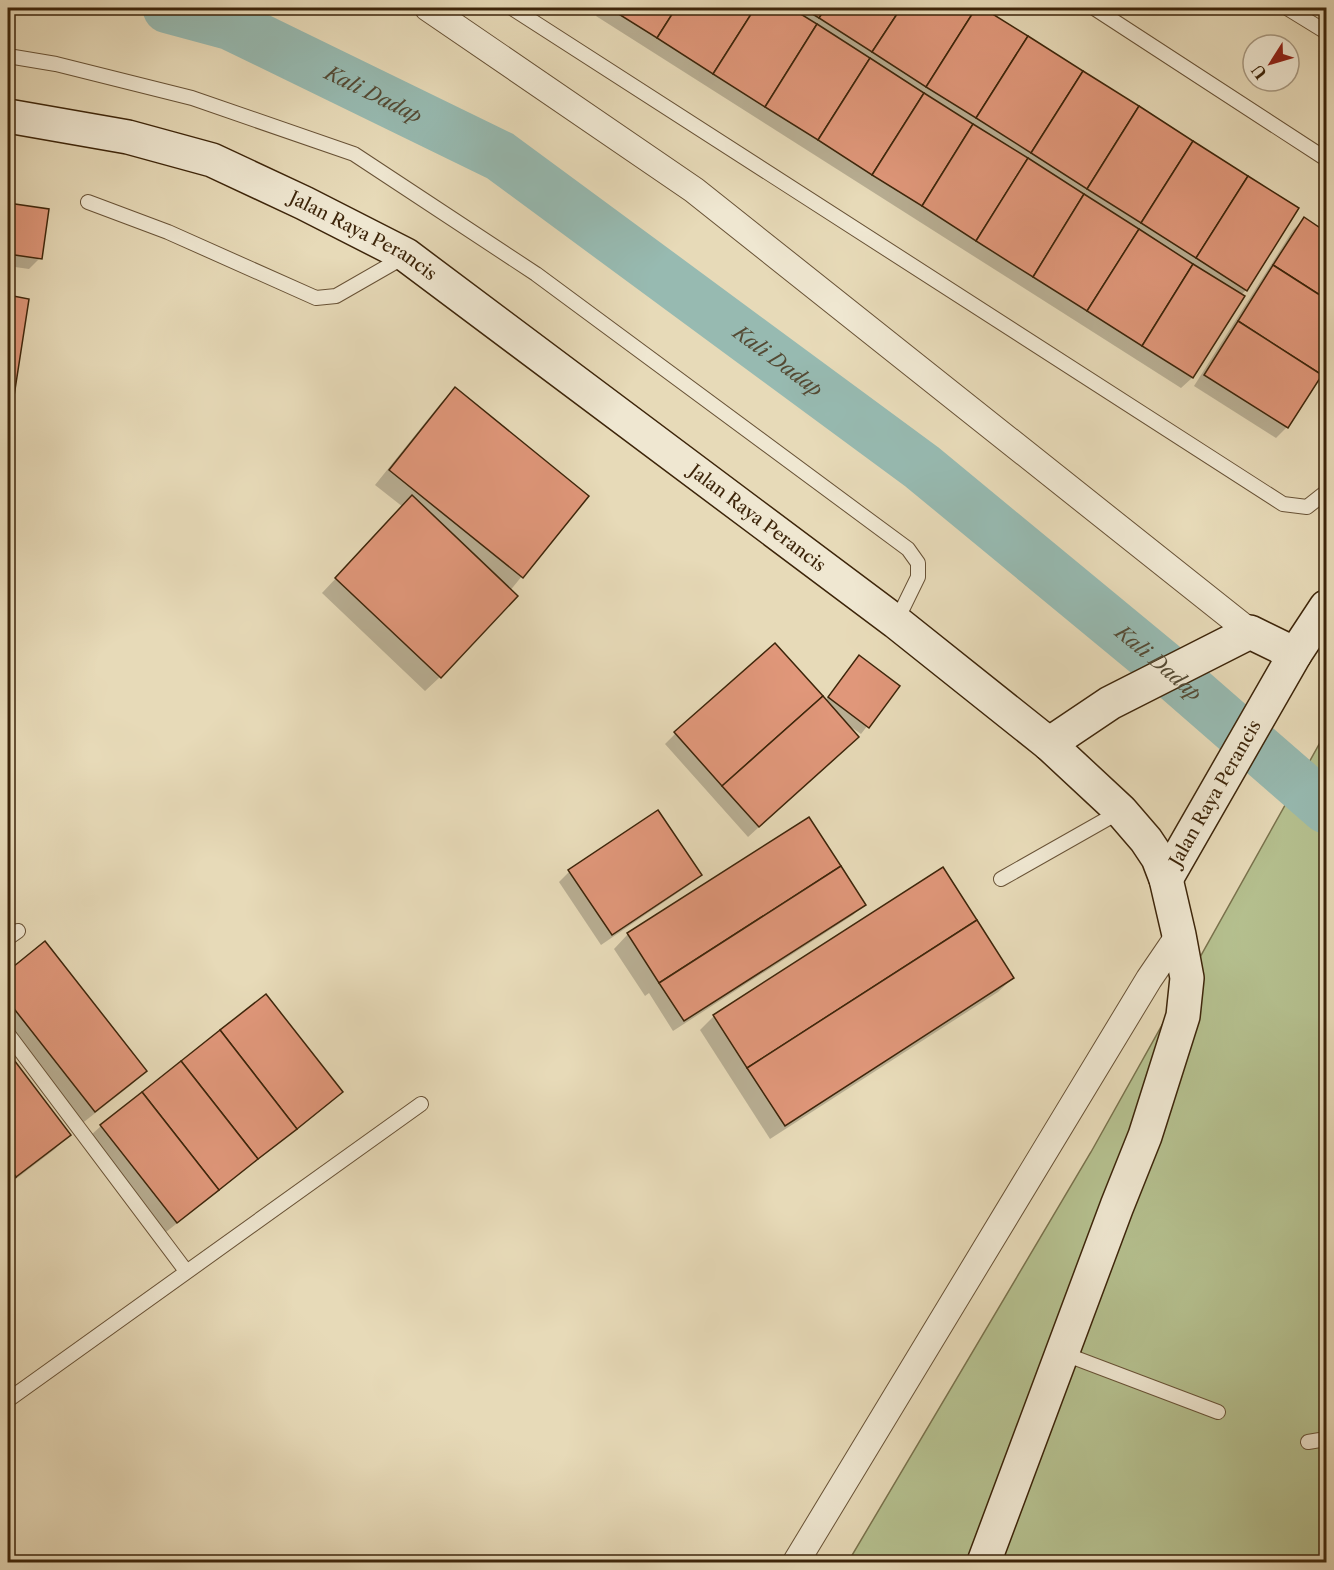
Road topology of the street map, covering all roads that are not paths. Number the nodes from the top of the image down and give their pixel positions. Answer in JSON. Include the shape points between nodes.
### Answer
{"nodes":[{"id":1,"x":428,"y":8,"type":"edge"},
{"id":2,"x":512,"y":8,"type":"edge"},
{"id":3,"x":1094,"y":8,"type":"edge"},
{"id":4,"x":1287,"y":8,"type":"edge"},
{"id":5,"x":1326,"y":32,"type":"edge"},
{"id":6,"x":8,"y":56,"type":"edge"},
{"id":7,"x":8,"y":116,"type":"edge"},
{"id":8,"x":1326,"y":159,"type":"edge"},
{"id":9,"x":88,"y":202,"type":"dead end"},
{"id":10,"x":406,"y":255,"type":"junction"},
{"id":11,"x":1326,"y":492,"type":"edge"},
{"id":12,"x":1326,"y":607,"type":"edge"},
{"id":13,"x":896,"y":622,"type":"junction"},
{"id":14,"x":1250,"y":632,"type":"junction"},
{"id":15,"x":1295,"y":654,"type":"junction"},
{"id":16,"x":1049,"y":744,"type":"junction"},
{"id":17,"x":1121,"y":811,"type":"junction"},
{"id":18,"x":1000,"y":879,"type":"dead end"},
{"id":19,"x":1166,"y":879,"type":"junction"},
{"id":20,"x":1179,"y":935,"type":"junction"},
{"id":21,"x":8,"y":1034,"type":"edge"},
{"id":22,"x":421,"y":1104,"type":"dead end"},
{"id":23,"x":186,"y":1271,"type":"junction"},
{"id":24,"x":1062,"y":1353,"type":"junction"},
{"id":25,"x":8,"y":1400,"type":"edge"},
{"id":26,"x":1218,"y":1412,"type":"dead end"},
{"id":27,"x":1326,"y":1439,"type":"edge"},
{"id":28,"x":1308,"y":1442,"type":"dead end"},
{"id":29,"x":796,"y":1563,"type":"edge"},
{"id":30,"x":984,"y":1563,"type":"edge"}],
"edges":[{"from":1,"to":14,"type":"street","via":[[694,190]]},
{"from":2,"to":11,"type":"lane","via":[[1283,504],[1307,507]]},
{"from":3,"to":8,"type":"lane"},
{"from":4,"to":5,"type":"lane"},
{"from":6,"to":13,"type":"lane","via":[[192,98],[354,154],[536,274],[908,549],[918,563],[918,577]]},
{"from":7,"to":10,"type":"street","name":"Jalan Raya Perancis","via":[[128,137],[212,160]]},
{"from":9,"to":10,"type":"lane","via":[[168,232],[316,298],[336,296]]},
{"from":10,"to":13,"type":"street","name":"Jalan Raya Perancis"},
{"from":12,"to":15,"type":"street","name":"Jalan Raya Perancis"},
{"from":13,"to":16,"type":"street","name":"Jalan Raya Perancis"},
{"from":14,"to":15,"type":"street"},
{"from":14,"to":16,"type":"street","via":[[1110,704]]},
{"from":15,"to":19,"type":"street","name":"Jalan Raya Perancis"},
{"from":16,"to":17,"type":"street","name":"Jalan Raya Perancis"},
{"from":17,"to":18,"type":"lane"},
{"from":17,"to":19,"type":"street","name":"Jalan Raya Perancis","via":[[1158,858]]},
{"from":19,"to":20,"type":"street"},
{"from":20,"to":24,"type":"street","via":[[1186,978],[1183,1016],[1145,1136]]},
{"from":20,"to":29,"type":"street"},
{"from":21,"to":23,"type":"lane"},
{"from":22,"to":23,"type":"lane"},
{"from":23,"to":25,"type":"lane"},
{"from":24,"to":26,"type":"lane"},
{"from":24,"to":30,"type":"street"},
{"from":27,"to":28,"type":"lane"}]}
